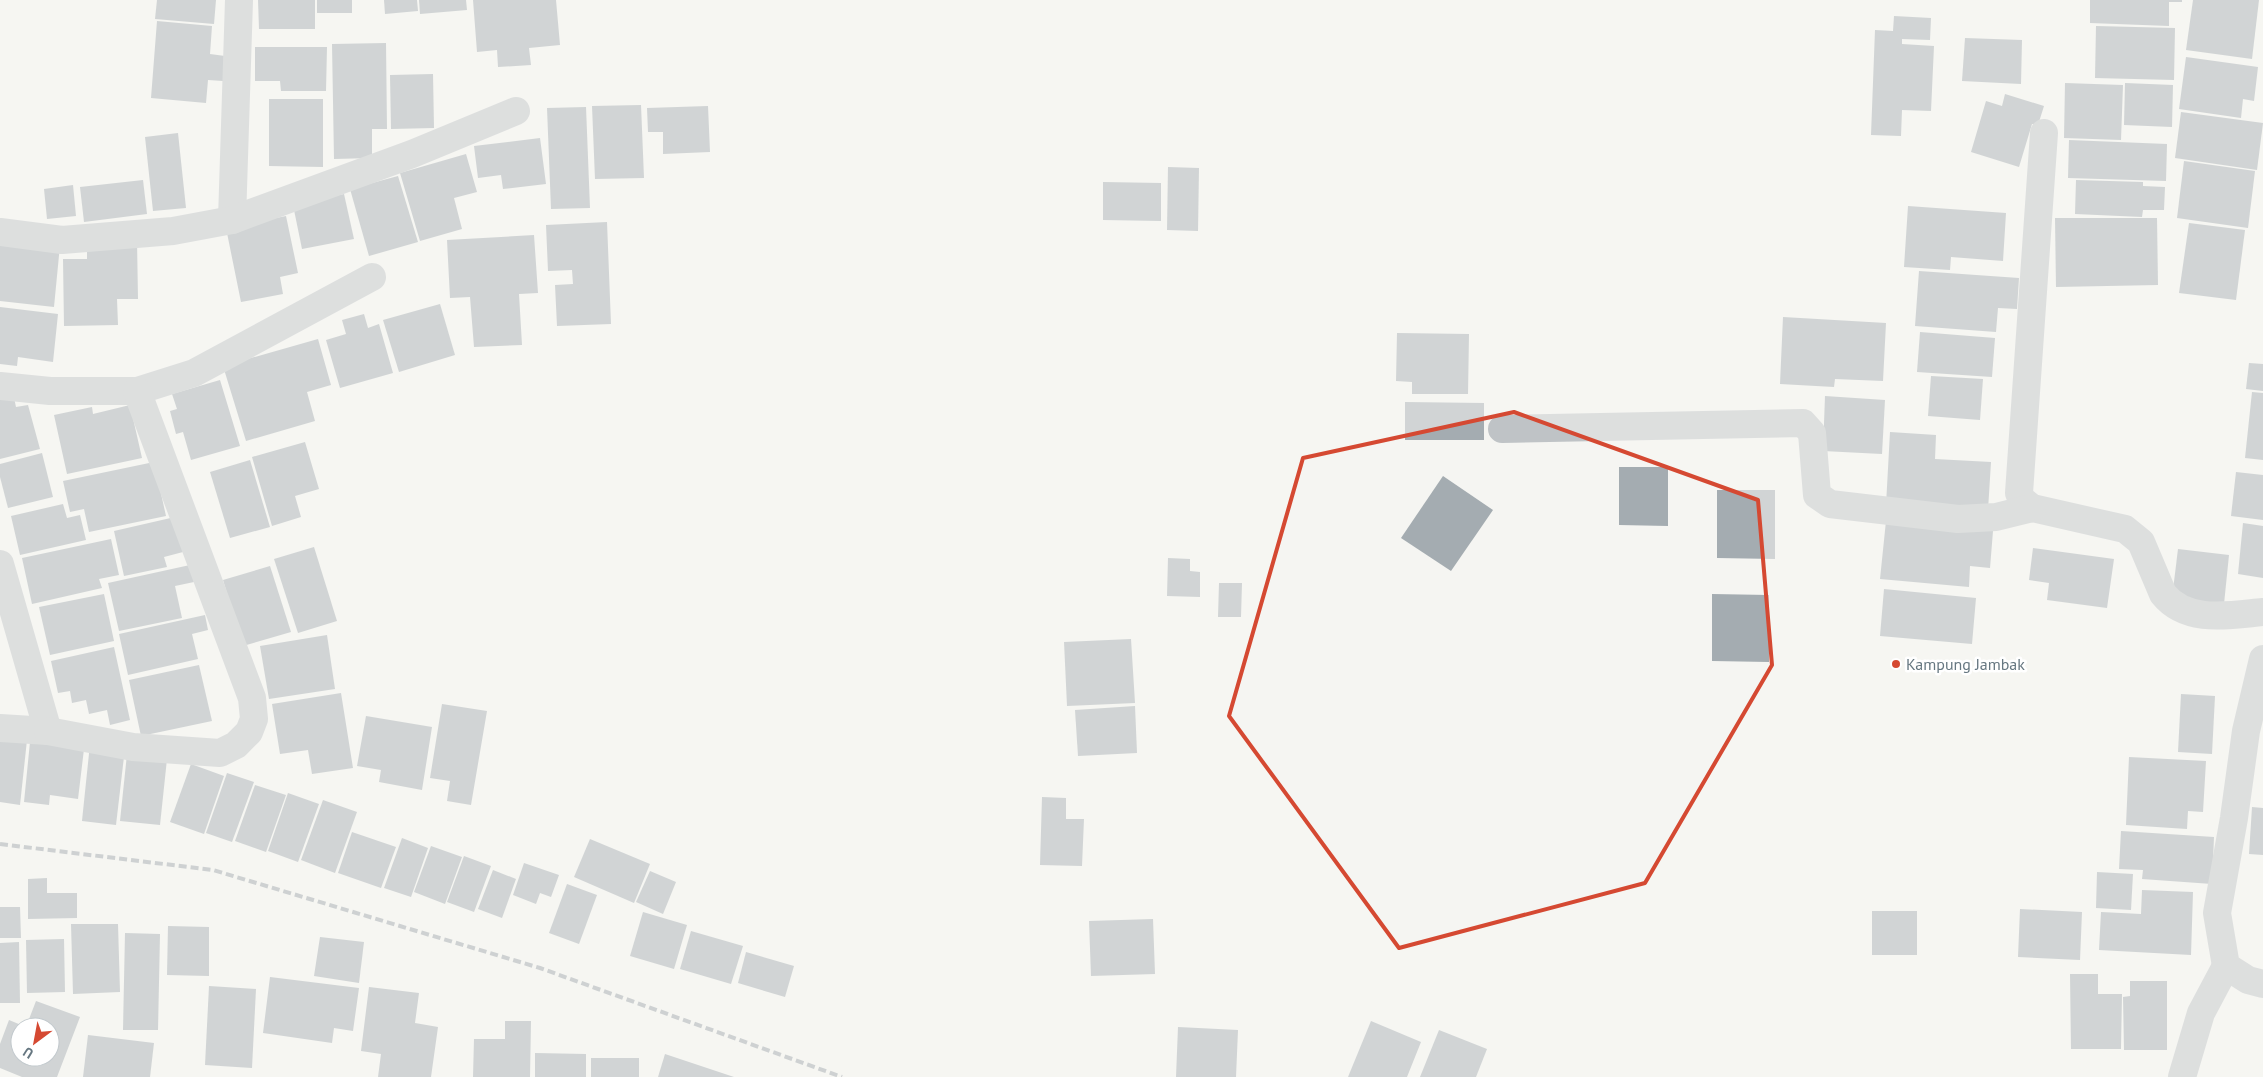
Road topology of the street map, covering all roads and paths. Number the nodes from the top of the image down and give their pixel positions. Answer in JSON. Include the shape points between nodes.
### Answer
{"nodes":[{"id":1,"x":239,"y":0,"type":"edge"},
{"id":2,"x":516,"y":111,"type":"dead end"},
{"id":3,"x":2044,"y":133,"type":"dead end"},
{"id":4,"x":232,"y":220,"type":"junction"},
{"id":5,"x":0,"y":232,"type":"edge"},
{"id":6,"x":372,"y":276,"type":"dead end"},
{"id":7,"x":0,"y":386,"type":"edge"},
{"id":8,"x":137,"y":391,"type":"junction"},
{"id":9,"x":1502,"y":429,"type":"dead end"},
{"id":10,"x":2032,"y":508,"type":"junction"},
{"id":11,"x":0,"y":564,"type":"edge"},
{"id":12,"x":2263,"y":612,"type":"edge"},
{"id":13,"x":2263,"y":659,"type":"edge"},
{"id":14,"x":0,"y":728,"type":"edge"},
{"id":15,"x":48,"y":731,"type":"junction"},
{"id":16,"x":2226,"y":966,"type":"junction"},
{"id":17,"x":2263,"y":984,"type":"edge"},
{"id":18,"x":2182,"y":1077,"type":"edge"}],
"edges":[{"from":1,"to":4,"type":"street"},
{"from":2,"to":4,"type":"street","via":[[412,154]]},
{"from":3,"to":10,"type":"street","via":[[2019,493]]},
{"from":4,"to":5,"type":"street","via":[[173,231],[62,240]]},
{"from":6,"to":8,"type":"street","via":[[194,373]]},
{"from":7,"to":8,"type":"street","via":[[50,391]]},
{"from":8,"to":15,"type":"street","via":[[252,698],[254,719],[249,732],[236,745],[220,753],[133,747]]},
{"from":9,"to":10,"type":"street","via":[[1803,423],[1812,433],[1817,495],[1830,504],[1958,520],[1996,517]]},
{"from":10,"to":12,"type":"street","via":[[2125,529],[2133,534],[2141,542],[2163,594],[2178,607],[2212,617]]},
{"from":11,"to":15,"type":"street"},
{"from":13,"to":16,"type":"street","via":[[2246,731],[2217,913]]},
{"from":14,"to":15,"type":"street"},
{"from":16,"to":17,"type":"street","via":[[2248,980]]},
{"from":16,"to":18,"type":"street","via":[[2201,1013]]}]}
